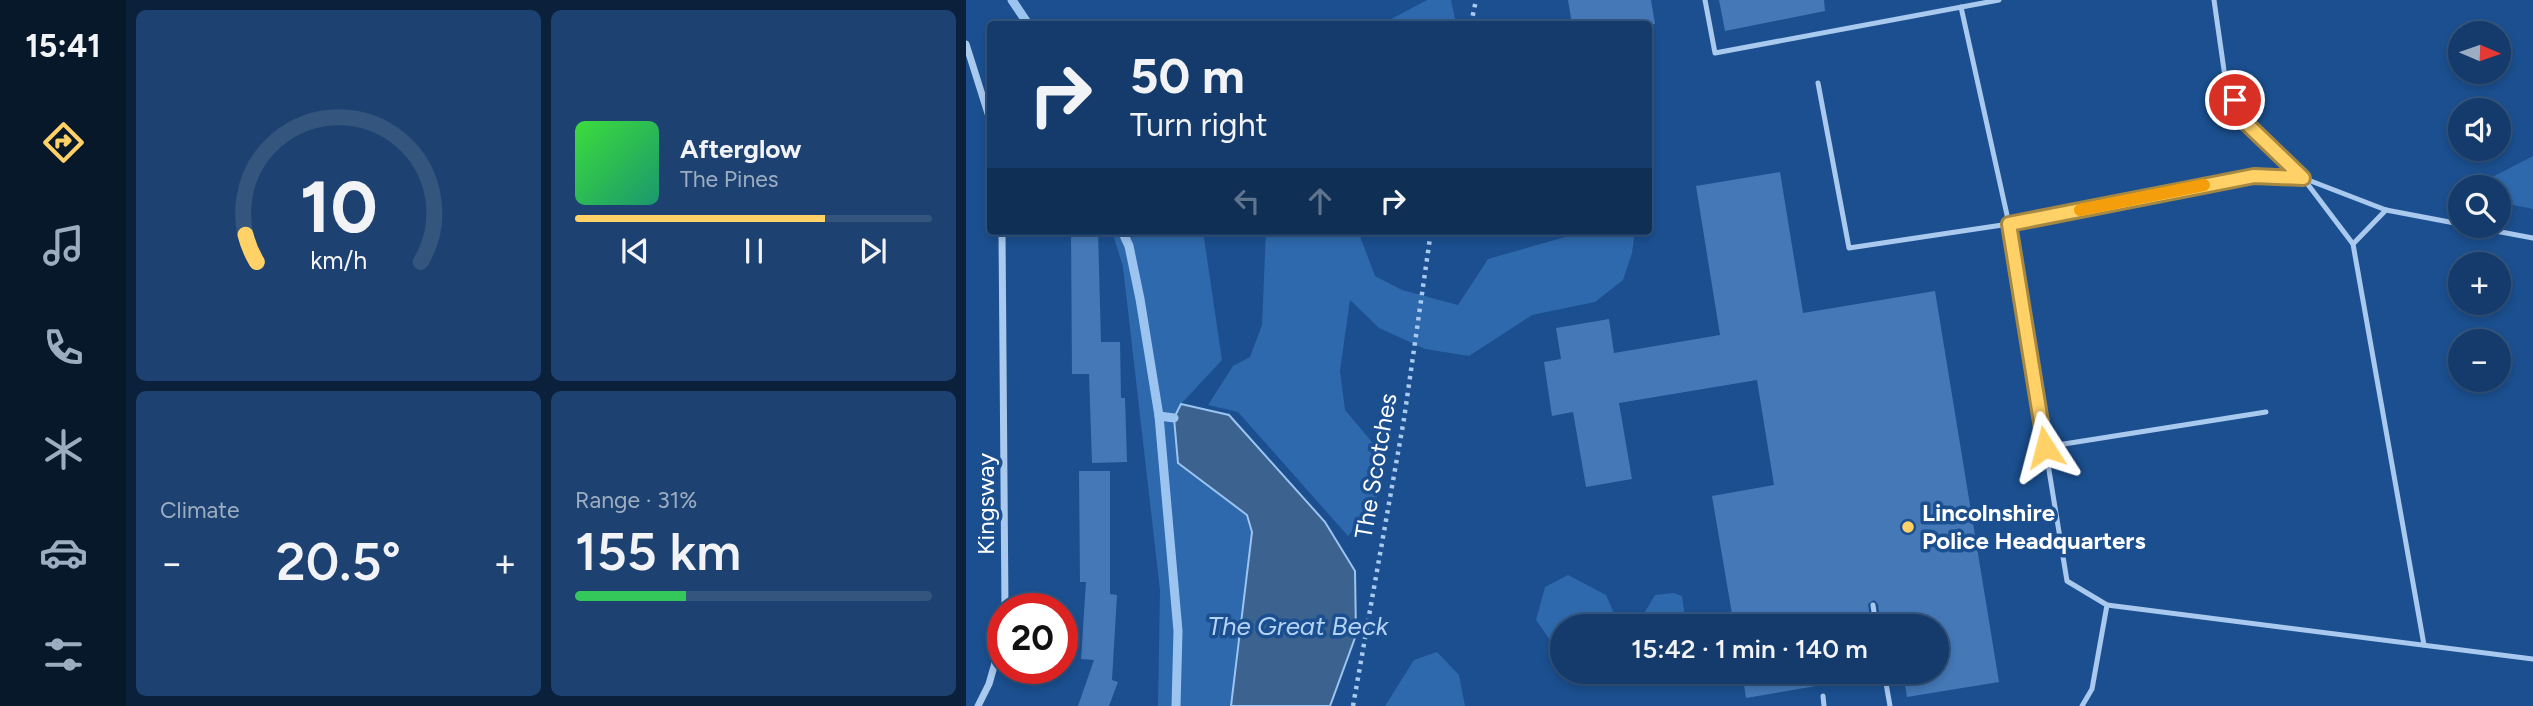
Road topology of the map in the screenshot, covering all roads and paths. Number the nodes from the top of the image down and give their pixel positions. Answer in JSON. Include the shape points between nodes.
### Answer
{"nodes":[{"id":1,"x":1476,"y":0,"type":"edge"},
{"id":2,"x":1705,"y":0,"type":"edge"},
{"id":3,"x":1999,"y":0,"type":"edge"},
{"id":4,"x":2214,"y":0,"type":"edge"},
{"id":5,"x":1961,"y":7,"type":"junction"},
{"id":6,"x":1472,"y":21,"type":"edge"},
{"id":7,"x":966,"y":44,"type":"edge"},
{"id":8,"x":1818,"y":83,"type":"dead end"},
{"id":9,"x":987,"y":110,"type":"edge"},
{"id":10,"x":2303,"y":178,"type":"junction"},
{"id":11,"x":2386,"y":210,"type":"junction"},
{"id":12,"x":2448,"y":222,"type":"edge"},
{"id":13,"x":2009,"y":224,"type":"junction"},
{"id":14,"x":2511,"y":234,"type":"edge"},
{"id":15,"x":1002,"y":235,"type":"edge"},
{"id":16,"x":1430,"y":235,"type":"edge"},
{"id":17,"x":2533,"y":238,"type":"edge"},
{"id":18,"x":2353,"y":244,"type":"junction"},
{"id":19,"x":2266,"y":412,"type":"dead end"},
{"id":20,"x":2045,"y":447,"type":"junction"},
{"id":21,"x":1005,"y":593,"type":"edge"},
{"id":22,"x":1873,"y":605,"type":"dead end"},
{"id":23,"x":2107,"y":605,"type":"junction"},
{"id":24,"x":1874,"y":614,"type":"edge"},
{"id":25,"x":2424,"y":645,"type":"junction"},
{"id":26,"x":2533,"y":659,"type":"edge"},
{"id":27,"x":989,"y":684,"type":"edge"},
{"id":28,"x":1886,"y":684,"type":"edge"},
{"id":29,"x":1823,"y":696,"type":"dead end"},
{"id":30,"x":978,"y":706,"type":"edge"},
{"id":31,"x":1353,"y":706,"type":"edge"},
{"id":32,"x":1824,"y":706,"type":"edge"},
{"id":33,"x":1890,"y":706,"type":"edge"},
{"id":34,"x":2082,"y":706,"type":"edge"}],
"edges":[{"from":1,"to":6,"type":"path"},
{"from":2,"to":5,"type":"lane","via":[[1715,53]]},
{"from":3,"to":5,"type":"lane"},
{"from":4,"to":10,"type":"lane","via":[[2225,77],[2246,123]]},
{"from":5,"to":13,"type":"lane"},
{"from":7,"to":9,"type":"street"},
{"from":8,"to":13,"type":"lane","via":[[1849,248]]},
{"from":10,"to":11,"type":"lane"},
{"from":10,"to":13,"type":"lane","via":[[2254,176]]},
{"from":10,"to":18,"type":"lane"},
{"from":11,"to":12,"type":"lane"},
{"from":11,"to":18,"type":"lane"},
{"from":13,"to":20,"type":"lane"},
{"from":14,"to":17,"type":"lane"},
{"from":15,"to":21,"type":"street","name":"Kingsway"},
{"from":16,"to":31,"type":"path","name":"The Scotches","via":[[1404,419]]},
{"from":18,"to":25,"type":"lane"},
{"from":19,"to":20,"type":"lane"},
{"from":20,"to":23,"type":"lane","via":[[2067,581]]},
{"from":22,"to":24,"type":"lane"},
{"from":23,"to":25,"type":"lane"},
{"from":23,"to":34,"type":"lane","via":[[2092,689]]},
{"from":25,"to":26,"type":"lane"},
{"from":27,"to":30,"type":"street"},
{"from":28,"to":33,"type":"lane"},
{"from":29,"to":32,"type":"lane"}]}
